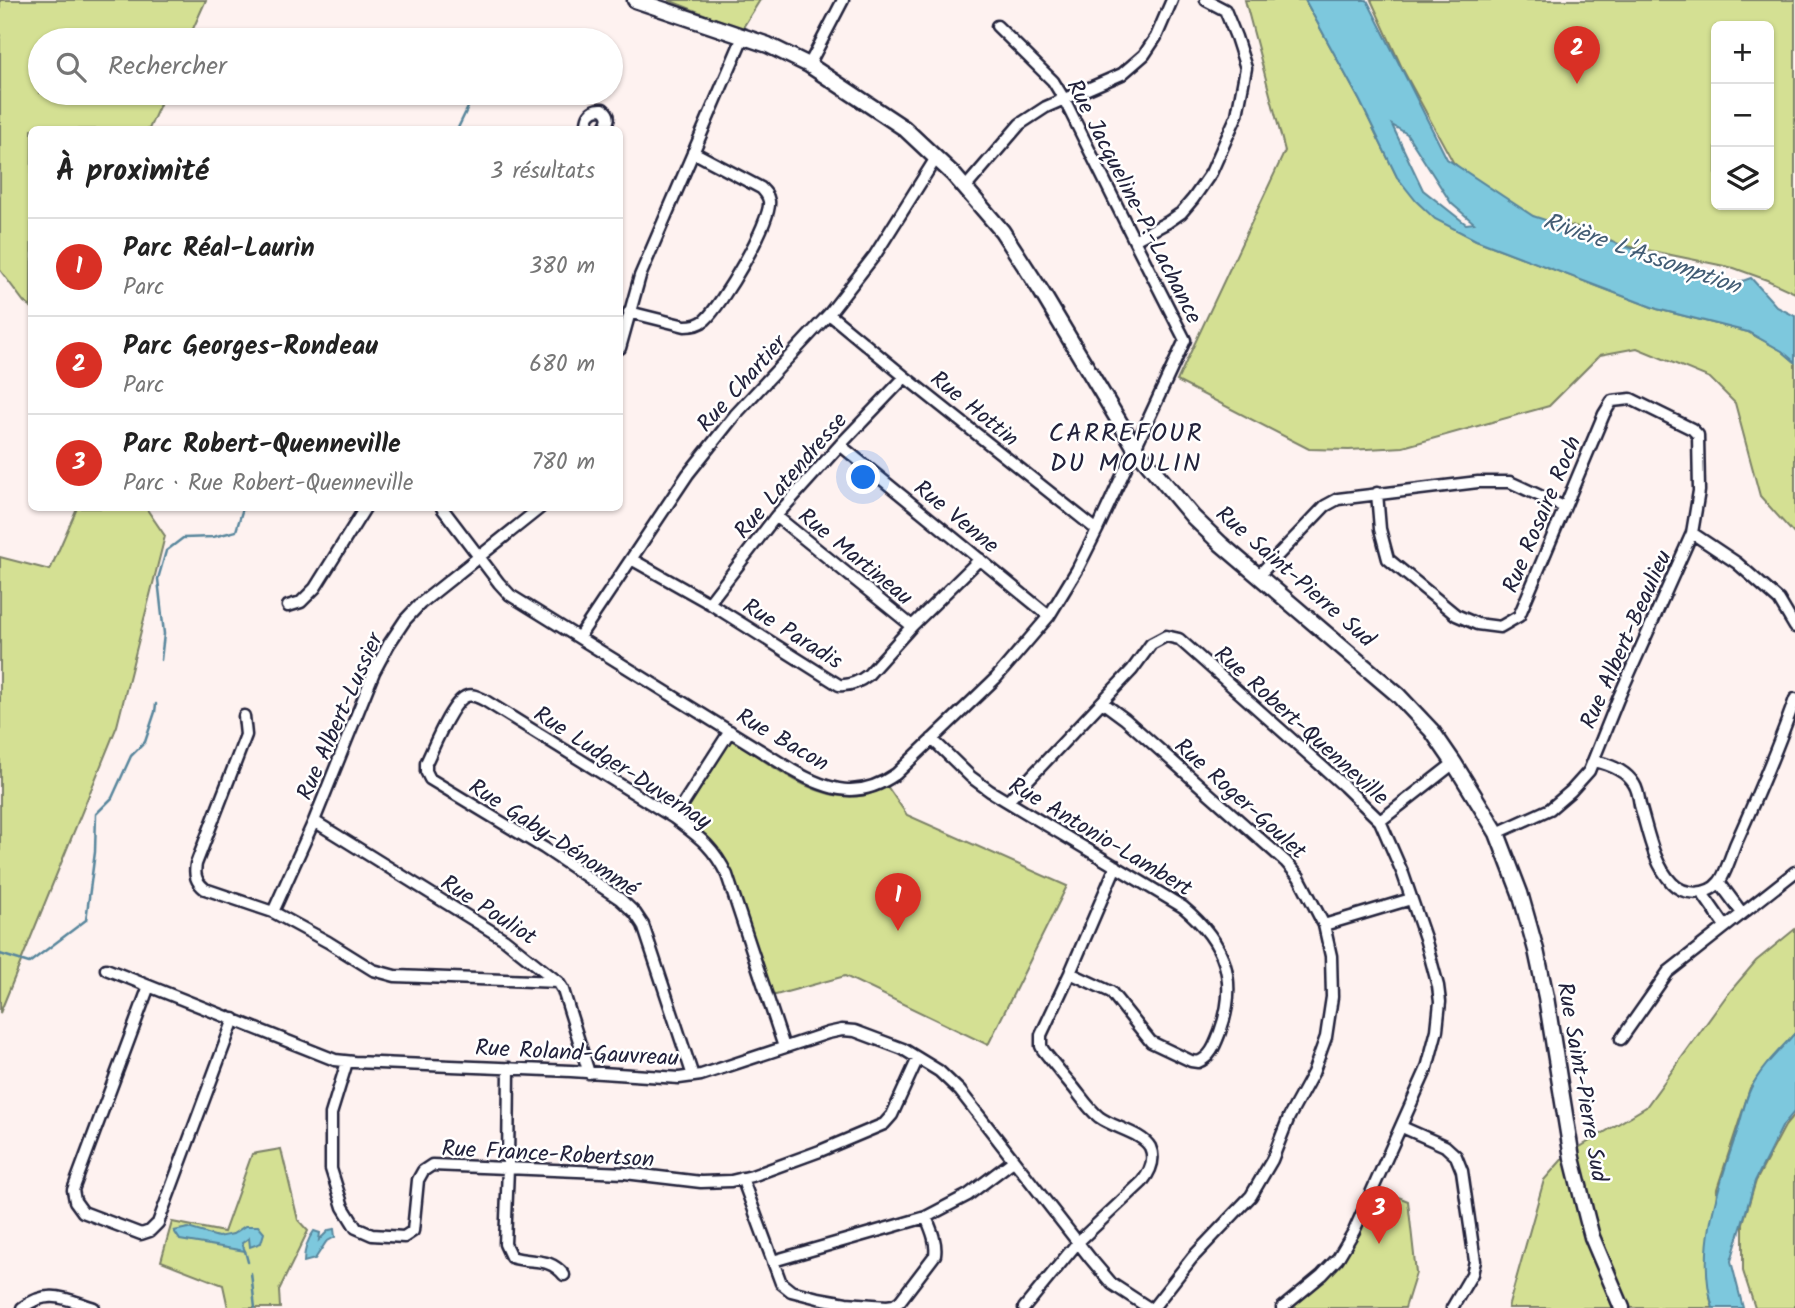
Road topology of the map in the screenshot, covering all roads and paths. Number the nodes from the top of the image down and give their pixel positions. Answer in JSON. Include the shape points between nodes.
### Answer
{"nodes":[{"id":1,"x":635,"y":0,"type":"edge"},
{"id":2,"x":843,"y":0,"type":"edge"},
{"id":3,"x":1172,"y":0,"type":"edge"},
{"id":4,"x":1206,"y":0,"type":"edge"},
{"id":5,"x":997,"y":26,"type":"dead end"},
{"id":6,"x":743,"y":37,"type":"junction"},
{"id":7,"x":808,"y":65,"type":"junction"},
{"id":8,"x":1065,"y":99,"type":"junction"},
{"id":9,"x":588,"y":126,"type":"edge"},
{"id":10,"x":605,"y":126,"type":"edge"},
{"id":11,"x":693,"y":152,"type":"junction"},
{"id":12,"x":936,"y":158,"type":"junction"},
{"id":13,"x":965,"y":188,"type":"junction"},
{"id":14,"x":1134,"y":240,"type":"junction"},
{"id":15,"x":629,"y":312,"type":"junction"},
{"id":16,"x":829,"y":314,"type":"junction"},
{"id":17,"x":623,"y":336,"type":"edge"},
{"id":18,"x":905,"y":377,"type":"junction"},
{"id":19,"x":840,"y":445,"type":"junction"},
{"id":20,"x":1135,"y":448,"type":"junction"},
{"id":21,"x":1699,"y":491,"type":"joint"},
{"id":22,"x":1377,"y":493,"type":"junction"},
{"id":23,"x":1564,"y":507,"type":"junction"},
{"id":24,"x":363,"y":511,"type":"edge"},
{"id":25,"x":444,"y":511,"type":"edge"},
{"id":26,"x":536,"y":511,"type":"edge"},
{"id":27,"x":776,"y":516,"type":"junction"},
{"id":28,"x":1097,"y":530,"type":"junction"},
{"id":29,"x":1692,"y":533,"type":"junction"},
{"id":30,"x":480,"y":556,"type":"junction"},
{"id":31,"x":631,"y":559,"type":"junction"},
{"id":32,"x":980,"y":559,"type":"junction"},
{"id":33,"x":1258,"y":576,"type":"junction"},
{"id":34,"x":709,"y":603,"type":"junction"},
{"id":35,"x":288,"y":607,"type":"dead end"},
{"id":36,"x":1049,"y":616,"type":"junction"},
{"id":37,"x":912,"y":626,"type":"junction"},
{"id":38,"x":1795,"y":627,"type":"edge"},
{"id":39,"x":579,"y":637,"type":"junction"},
{"id":40,"x":475,"y":696,"type":"joint"},
{"id":41,"x":1795,"y":699,"type":"edge"},
{"id":42,"x":1102,"y":702,"type":"junction"},
{"id":43,"x":244,"y":716,"type":"dead end"},
{"id":44,"x":730,"y":732,"type":"junction"},
{"id":45,"x":932,"y":739,"type":"junction"},
{"id":46,"x":1594,"y":761,"type":"junction"},
{"id":47,"x":1454,"y":763,"type":"junction"},
{"id":48,"x":1008,"y":801,"type":"junction"},
{"id":49,"x":674,"y":818,"type":"junction"},
{"id":50,"x":314,"y":821,"type":"junction"},
{"id":51,"x":1380,"y":821,"type":"junction"},
{"id":52,"x":1497,"y":833,"type":"junction"},
{"id":53,"x":1116,"y":866,"type":"junction"},
{"id":54,"x":1795,"y":872,"type":"edge"},
{"id":55,"x":1719,"y":882,"type":"junction"},
{"id":56,"x":1702,"y":893,"type":"junction"},
{"id":57,"x":1411,"y":899,"type":"junction"},
{"id":58,"x":274,"y":912,"type":"junction"},
{"id":59,"x":1742,"y":912,"type":"junction"},
{"id":60,"x":1324,"y":925,"type":"junction"},
{"id":61,"x":1726,"y":926,"type":"junction"},
{"id":62,"x":106,"y":969,"type":"dead end"},
{"id":63,"x":1070,"y":973,"type":"junction"},
{"id":64,"x":558,"y":982,"type":"junction"},
{"id":65,"x":149,"y":986,"type":"junction"},
{"id":66,"x":234,"y":1019,"type":"junction"},
{"id":67,"x":1621,"y":1039,"type":"dead end"},
{"id":68,"x":784,"y":1047,"type":"junction"},
{"id":69,"x":918,"y":1058,"type":"junction"},
{"id":70,"x":347,"y":1062,"type":"junction"},
{"id":71,"x":509,"y":1068,"type":"junction"},
{"id":72,"x":589,"y":1073,"type":"junction"},
{"id":73,"x":693,"y":1076,"type":"junction"},
{"id":74,"x":1402,"y":1127,"type":"junction"},
{"id":75,"x":1013,"y":1161,"type":"junction"},
{"id":76,"x":509,"y":1168,"type":"junction"},
{"id":77,"x":742,"y":1178,"type":"junction"},
{"id":78,"x":926,"y":1217,"type":"junction"},
{"id":79,"x":1078,"y":1242,"type":"junction"},
{"id":80,"x":773,"y":1261,"type":"junction"},
{"id":81,"x":564,"y":1275,"type":"dead end"},
{"id":82,"x":22,"y":1308,"type":"edge"},
{"id":83,"x":94,"y":1308,"type":"edge"},
{"id":84,"x":1024,"y":1308,"type":"edge"},
{"id":85,"x":1151,"y":1308,"type":"edge"},
{"id":86,"x":1282,"y":1308,"type":"edge"},
{"id":87,"x":1452,"y":1308,"type":"edge"},
{"id":88,"x":1622,"y":1308,"type":"edge"}],
"edges":[{"from":1,"to":6,"type":"street","name":"Rue Saint-Pierre Sud"},
{"from":2,"to":7,"type":"street"},
{"from":3,"to":8,"type":"street","via":[[1144,55],[1122,74]]},
{"from":4,"to":14,"type":"street","via":[[1225,10],[1246,68],[1237,115],[1211,173],[1193,199],[1181,213]]},
{"from":5,"to":8,"type":"street","name":"Rue Jacqueline-P.-Lachance"},
{"from":6,"to":7,"type":"street","name":"Rue Saint-Pierre Sud"},
{"from":6,"to":11,"type":"street"},
{"from":7,"to":12,"type":"street","name":"Rue Saint-Pierre Sud","via":[[904,128]]},
{"from":8,"to":13,"type":"street","via":[[1020,124]]},
{"from":8,"to":14,"type":"street","name":"Rue Jacqueline-P.-Lachance"},
{"from":9,"to":10,"type":"street","via":[[587,118],[598,108],[609,115]]},
{"from":11,"to":15,"type":"street"},
{"from":11,"to":15,"type":"street","via":[[761,188],[770,204],[766,219],[722,300],[706,319],[685,326]]},
{"from":12,"to":13,"type":"street","name":"Rue Saint-Pierre Sud"},
{"from":12,"to":16,"type":"street","name":"Rue Chartier","via":[[875,255]]},
{"from":13,"to":20,"type":"street","name":"Rue Saint-Pierre Sud","via":[[1020,258]]},
{"from":14,"to":20,"type":"street","name":"Rue Jacqueline-P.-Lachance","via":[[1185,340]]},
{"from":15,"to":17,"type":"street"},
{"from":16,"to":18,"type":"street","name":"Rue Hottin"},
{"from":16,"to":31,"type":"street","name":"Rue Chartier","via":[[688,474]]},
{"from":18,"to":19,"type":"street","name":"Rue Latendresse"},
{"from":18,"to":28,"type":"street","name":"Rue Hottin"},
{"from":19,"to":27,"type":"street","name":"Rue Latendresse"},
{"from":19,"to":32,"type":"street","name":"Rue Venne"},
{"from":20,"to":28,"type":"street","name":"Rue Bacon"},
{"from":20,"to":33,"type":"street","name":"Rue Saint-Pierre Sud","via":[[1193,517]]},
{"from":21,"to":23,"type":"street","name":"Rue Rosaire Roch","via":[[1698,435],[1631,399],[1612,401]]},
{"from":21,"to":29,"type":"street","name":"Rue Albert-Beaulieu"},
{"from":22,"to":23,"type":"street","via":[[1510,482]]},
{"from":22,"to":23,"type":"street","name":"Rue Rosaire Roch","via":[[1388,559],[1455,615],[1500,627],[1519,616]]},
{"from":22,"to":33,"type":"street","via":[[1338,499],[1325,506]]},
{"from":24,"to":35,"type":"street","via":[[315,588]]},
{"from":25,"to":30,"type":"street","name":"Rue Bacon"},
{"from":26,"to":30,"type":"street","name":"Rue Albert-Lussier"},
{"from":27,"to":34,"type":"street","name":"Rue Latendresse"},
{"from":27,"to":37,"type":"street","name":"Rue Martineau"},
{"from":28,"to":36,"type":"street","name":"Rue Bacon"},
{"from":29,"to":38,"type":"street","name":"Rue Albert-Beaulieu","via":[[1737,563],[1779,600]]},
{"from":29,"to":46,"type":"street","name":"Rue Albert-Beaulieu"},
{"from":30,"to":39,"type":"street","name":"Rue Bacon","via":[[510,595]]},
{"from":30,"to":50,"type":"street","name":"Rue Albert-Lussier","via":[[420,604],[389,643]]},
{"from":31,"to":34,"type":"street","name":"Rue Paradis"},
{"from":31,"to":39,"type":"street","name":"Rue Chartier"},
{"from":32,"to":36,"type":"street","name":"Rue Venne"},
{"from":32,"to":37,"type":"street","name":"Rue Paradis"},
{"from":33,"to":47,"type":"street","name":"Rue Saint-Pierre Sud","via":[[1398,695]]},
{"from":34,"to":37,"type":"street","name":"Rue Paradis","via":[[846,686],[868,675]]},
{"from":36,"to":45,"type":"street","name":"Rue Bacon","via":[[996,678]]},
{"from":39,"to":44,"type":"street","name":"Rue Bacon"},
{"from":40,"to":49,"type":"street","name":"Rue Ludger-Duvernay"},
{"from":40,"to":73,"type":"street","name":"Rue Gaby-Dénommé","via":[[463,698],[451,714],[426,763],[430,779],[544,848],[635,913],[648,937]]},
{"from":41,"to":55,"type":"street"},
{"from":42,"to":48,"type":"street"},
{"from":42,"to":51,"type":"street","name":"Rue Robert-Quenneville","via":[[1151,643],[1166,636],[1179,639]]},
{"from":42,"to":60,"type":"street","name":"Rue Roger-Goulet","via":[[1280,856],[1299,877]]},
{"from":43,"to":58,"type":"street","via":[[246,735],[194,873],[205,889]]},
{"from":44,"to":45,"type":"street","name":"Rue Bacon","via":[[810,781],[835,790],[885,782]]},
{"from":44,"to":49,"type":"street"},
{"from":45,"to":48,"type":"street","name":"Rue Antonio-Lambert","via":[[971,777]]},
{"from":46,"to":52,"type":"street","name":"Rue Albert-Beaulieu","via":[[1571,791],[1550,808]]},
{"from":46,"to":56,"type":"street","name":"Rue Albert-Beaulieu","via":[[1617,769],[1634,784],[1655,855],[1669,880],[1681,890]]},
{"from":47,"to":51,"type":"street"},
{"from":47,"to":52,"type":"street","name":"Rue Saint-Pierre Sud"},
{"from":48,"to":53,"type":"street","name":"Rue Antonio-Lambert"},
{"from":49,"to":68,"type":"street","name":"Rue Ludger-Duvernay","via":[[704,840],[727,875]]},
{"from":50,"to":58,"type":"street","name":"Rue Albert-Lussier"},
{"from":50,"to":64,"type":"street","name":"Rue Pouliot","via":[[504,939]]},
{"from":51,"to":57,"type":"street","name":"Rue Robert-Quenneville"},
{"from":52,"to":88,"type":"street","name":"Rue Saint-Pierre Sud","via":[[1536,950],[1572,1158],[1587,1218]]},
{"from":53,"to":63,"type":"street"},
{"from":53,"to":63,"type":"street","name":"Rue Antonio-Lambert","via":[[1184,907],[1222,953],[1229,995],[1213,1048],[1198,1062],[1151,1042],[1111,992]]},
{"from":54,"to":59,"type":"street"},
{"from":55,"to":56,"type":"street"},
{"from":55,"to":59,"type":"street"},
{"from":56,"to":61,"type":"street"},
{"from":57,"to":60,"type":"street"},
{"from":57,"to":74,"type":"street","name":"Rue Robert-Quenneville","via":[[1440,1002],[1427,1068]]},
{"from":58,"to":64,"type":"street","via":[[380,973]]},
{"from":59,"to":61,"type":"street"},
{"from":60,"to":85,"type":"street","name":"Rue Roger-Goulet","via":[[1331,956],[1332,997],[1326,1037],[1313,1073],[1251,1196]]},
{"from":61,"to":67,"type":"street","via":[[1668,972]]},
{"from":62,"to":65,"type":"street","name":"Rue Roland-Gauvreau"},
{"from":63,"to":79,"type":"street","via":[[1041,1035],[1043,1051],[1094,1113],[1147,1144],[1152,1161],[1142,1182]]},
{"from":64,"to":72,"type":"street"},
{"from":65,"to":66,"type":"street","name":"Rue Roland-Gauvreau"},
{"from":65,"to":66,"type":"street","via":[[73,1191],[83,1212],[141,1234],[158,1223]]},
{"from":66,"to":70,"type":"street","name":"Rue Roland-Gauvreau"},
{"from":68,"to":69,"type":"street","name":"Rue Roland-Gauvreau","via":[[828,1033],[855,1031]]},
{"from":68,"to":73,"type":"street","name":"Rue Roland-Gauvreau"},
{"from":69,"to":75,"type":"street","name":"Rue Roland-Gauvreau","via":[[939,1070],[960,1091]]},
{"from":69,"to":77,"type":"street","name":"Rue France-Robertson","via":[[884,1124]]},
{"from":70,"to":71,"type":"street","name":"Rue Roland-Gauvreau"},
{"from":70,"to":76,"type":"street","name":"Rue France-Robertson","via":[[331,1114],[331,1169],[343,1207],[356,1228],[372,1235],[404,1237],[413,1231],[418,1180],[432,1166]]},
{"from":71,"to":72,"type":"street","name":"Rue Roland-Gauvreau"},
{"from":71,"to":76,"type":"street"},
{"from":72,"to":73,"type":"street","name":"Rue Roland-Gauvreau"},
{"from":74,"to":86,"type":"street","name":"Rue Robert-Quenneville","via":[[1338,1258]]},
{"from":74,"to":87,"type":"street","via":[[1445,1146],[1462,1171],[1475,1261]]},
{"from":75,"to":78,"type":"street","via":[[968,1195]]},
{"from":75,"to":79,"type":"street","name":"Rue Roland-Gauvreau"},
{"from":76,"to":77,"type":"street","name":"Rue France-Robertson","via":[[701,1182]]},
{"from":76,"to":81,"type":"street","via":[[505,1244],[511,1257],[548,1262]]},
{"from":77,"to":80,"type":"street"},
{"from":78,"to":80,"type":"street"},
{"from":78,"to":80,"type":"street","via":[[935,1255],[894,1305],[846,1303],[791,1291],[781,1283]]},
{"from":79,"to":84,"type":"street"},
{"from":79,"to":85,"type":"street","name":"Rue Roland-Gauvreau","via":[[1112,1284]]},
{"from":82,"to":83,"type":"street","via":[[40,1297],[57,1296]]}]}
